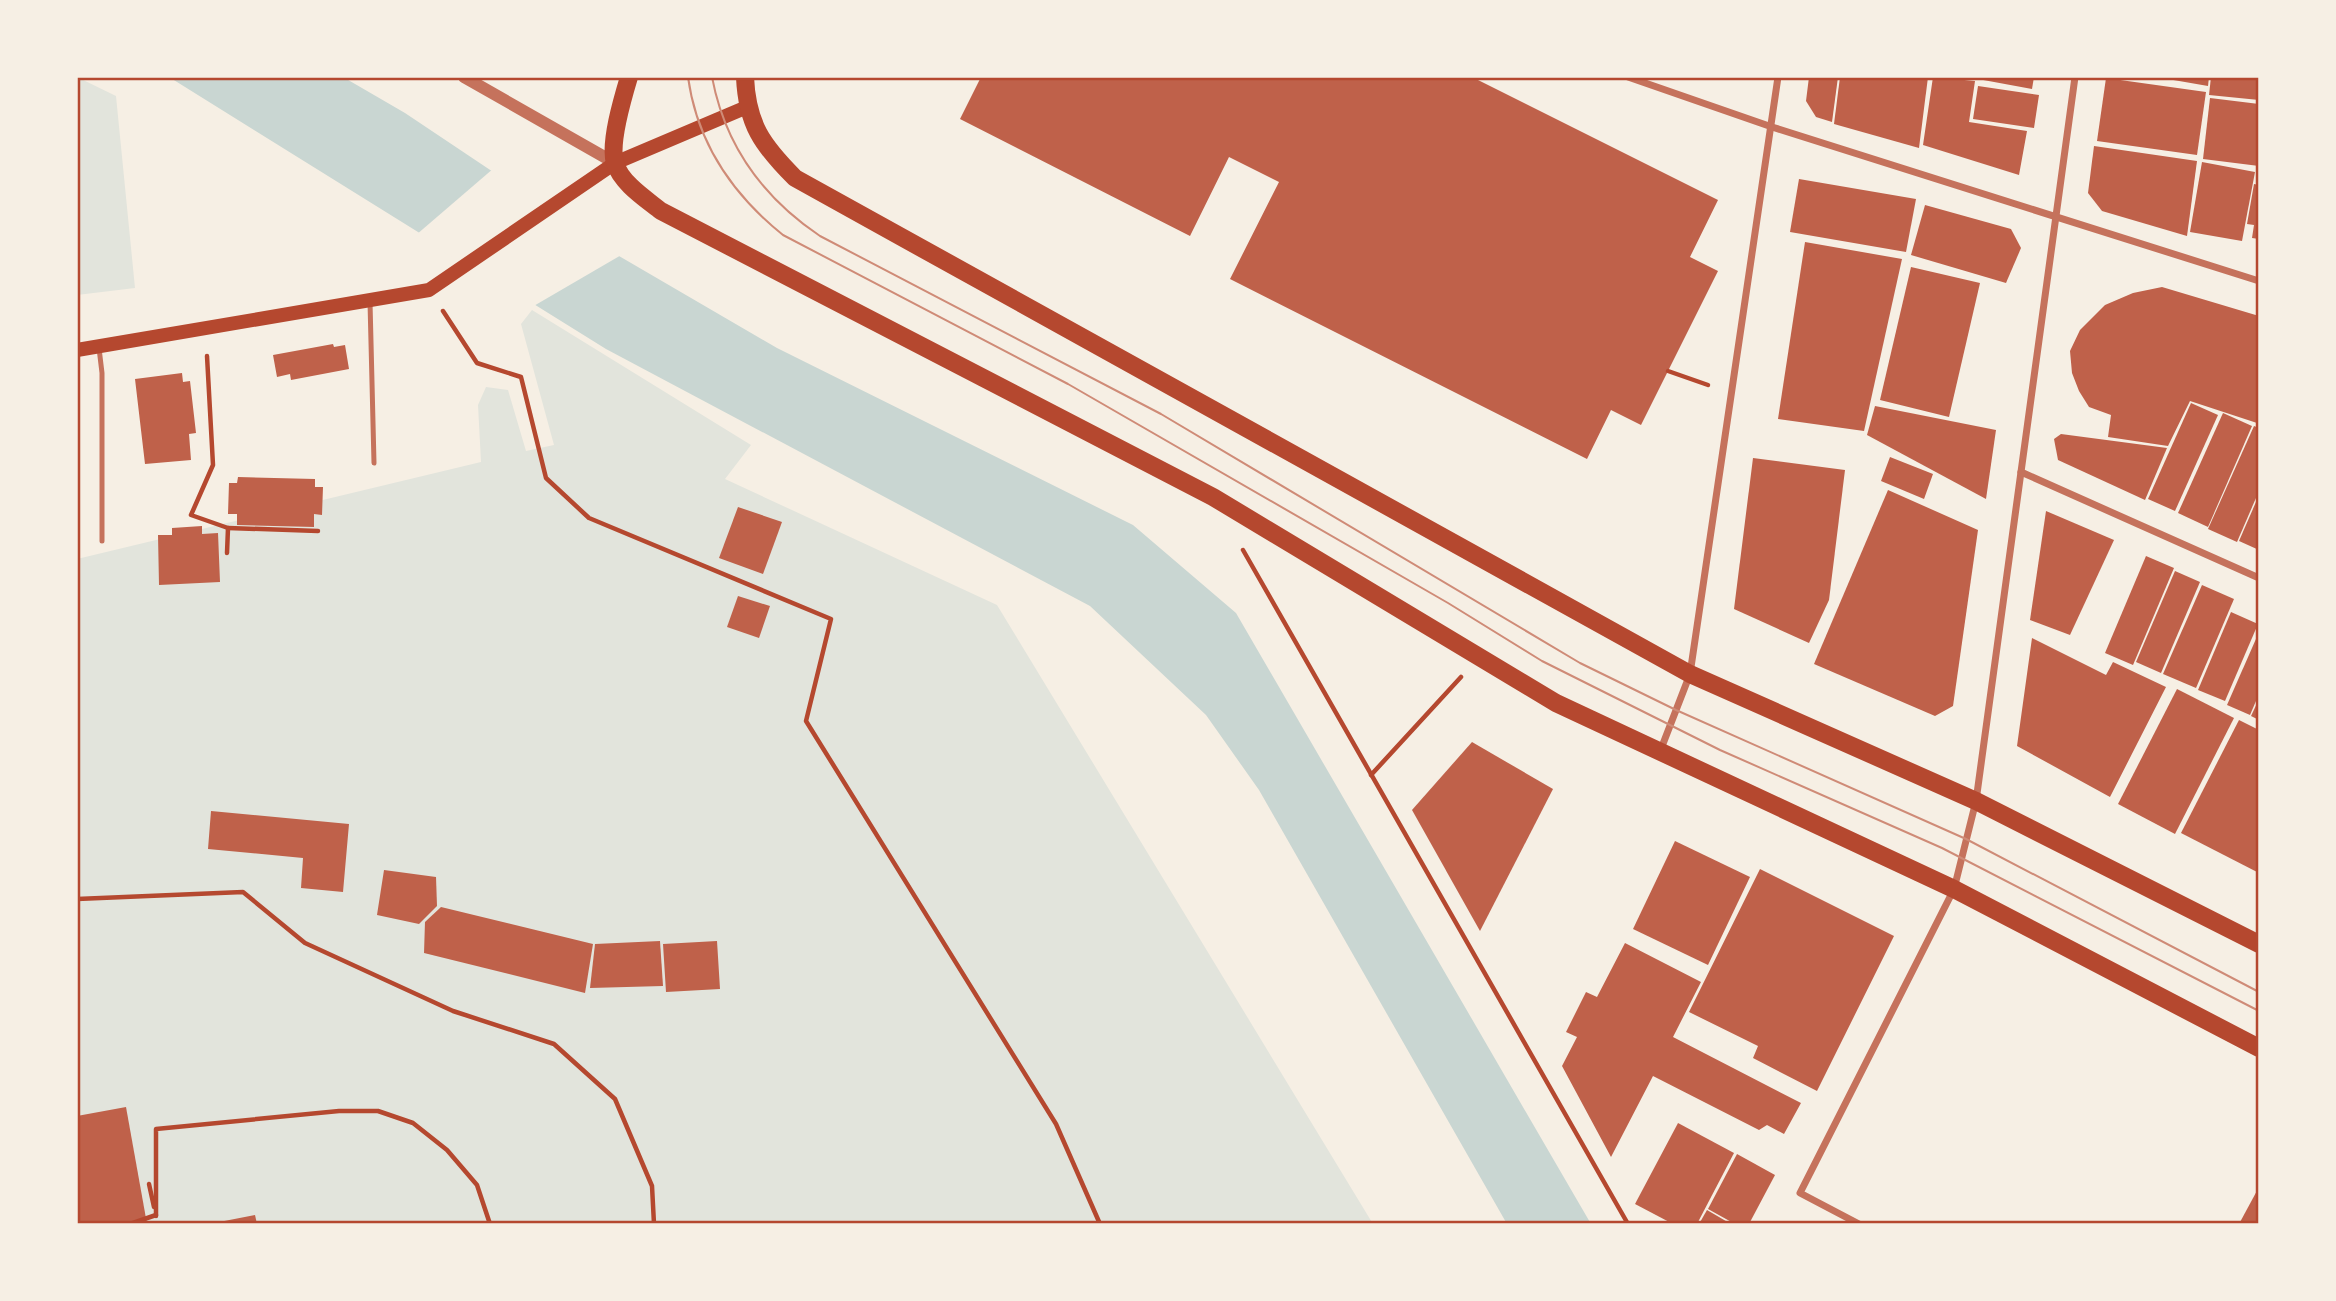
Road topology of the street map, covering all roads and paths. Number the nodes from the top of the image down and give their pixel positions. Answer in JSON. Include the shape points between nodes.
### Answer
{"nodes":[{"id":1,"x":464,"y":77,"type":"edge"},
{"id":2,"x":629,"y":77,"type":"edge"},
{"id":3,"x":745,"y":77,"type":"edge"},
{"id":4,"x":1628,"y":77,"type":"edge"},
{"id":5,"x":1778,"y":77,"type":"edge"},
{"id":6,"x":2075,"y":77,"type":"edge"},
{"id":7,"x":747,"y":107,"type":"junction"},
{"id":8,"x":1772,"y":127,"type":"junction"},
{"id":9,"x":615,"y":163,"type":"junction"},
{"id":10,"x":2056,"y":216,"type":"junction"},
{"id":11,"x":2259,"y":281,"type":"edge"},
{"id":12,"x":429,"y":290,"type":"junction"},
{"id":13,"x":370,"y":300,"type":"junction"},
{"id":14,"x":99,"y":346,"type":"junction"},
{"id":15,"x":77,"y":350,"type":"edge"},
{"id":16,"x":206,"y":354,"type":"dead end"},
{"id":17,"x":1668,"y":371,"type":"dead end"},
{"id":18,"x":1732,"y":392,"type":"junction"},
{"id":19,"x":374,"y":463,"type":"dead end"},
{"id":20,"x":2021,"y":472,"type":"junction"},
{"id":21,"x":228,"y":528,"type":"junction"},
{"id":22,"x":318,"y":531,"type":"dead end"},
{"id":23,"x":102,"y":541,"type":"dead end"},
{"id":24,"x":1239,"y":543,"type":"dead end"},
{"id":25,"x":227,"y":553,"type":"dead end"},
{"id":26,"x":2259,"y":578,"type":"edge"},
{"id":27,"x":1479,"y":656,"type":"junction"},
{"id":28,"x":1690,"y":674,"type":"junction"},
{"id":29,"x":1661,"y":749,"type":"junction"},
{"id":30,"x":1371,"y":775,"type":"junction"},
{"id":31,"x":1976,"y":802,"type":"junction"},
{"id":32,"x":1954,"y":888,"type":"junction"},
{"id":33,"x":77,"y":899,"type":"edge"},
{"id":34,"x":2259,"y":944,"type":"edge"},
{"id":35,"x":2259,"y":1048,"type":"edge"},
{"id":36,"x":149,"y":1184,"type":"dead end"},
{"id":37,"x":156,"y":1216,"type":"junction"},
{"id":38,"x":130,"y":1224,"type":"edge"},
{"id":39,"x":490,"y":1224,"type":"edge"},
{"id":40,"x":654,"y":1224,"type":"edge"},
{"id":41,"x":1100,"y":1224,"type":"edge"},
{"id":42,"x":1628,"y":1224,"type":"edge"},
{"id":43,"x":1859,"y":1224,"type":"edge"}],
"edges":[{"from":1,"to":9,"type":"street"},
{"from":2,"to":9,"type":"main road","via":[[617,118]]},
{"from":3,"to":7,"type":"main road"},
{"from":4,"to":8,"type":"street"},
{"from":5,"to":8,"type":"street"},
{"from":6,"to":10,"type":"street"},
{"from":7,"to":9,"type":"main road"},
{"from":7,"to":28,"type":"main road","via":[[766,150],[795,178]]},
{"from":8,"to":10,"type":"street"},
{"from":8,"to":18,"type":"street"},
{"from":9,"to":12,"type":"main road"},
{"from":9,"to":27,"type":"main road","via":[[633,188],[661,211],[1213,497]]},
{"from":10,"to":11,"type":"street"},
{"from":10,"to":20,"type":"street"},
{"from":12,"to":13,"type":"main road"},
{"from":12,"to":41,"type":"path","via":[[477,363],[521,377],[546,478],[589,518],[831,619],[806,721],[1056,1124]]},
{"from":13,"to":14,"type":"main road"},
{"from":13,"to":19,"type":"lane"},
{"from":14,"to":15,"type":"main road"},
{"from":14,"to":23,"type":"lane"},
{"from":16,"to":21,"type":"path","via":[[213,465],[191,515]]},
{"from":17,"to":18,"type":"path"},
{"from":18,"to":28,"type":"street"},
{"from":20,"to":26,"type":"street"},
{"from":20,"to":31,"type":"street"},
{"from":21,"to":22,"type":"path"},
{"from":21,"to":25,"type":"path"},
{"from":24,"to":30,"type":"path"},
{"from":27,"to":29,"type":"main road","via":[[1556,702]]},
{"from":27,"to":30,"type":"path"},
{"from":28,"to":29,"type":"street"},
{"from":28,"to":31,"type":"main road"},
{"from":29,"to":32,"type":"main road"},
{"from":30,"to":42,"type":"path"},
{"from":31,"to":32,"type":"street"},
{"from":31,"to":34,"type":"main road"},
{"from":32,"to":35,"type":"main road"},
{"from":32,"to":43,"type":"street","via":[[1800,1193]]},
{"from":33,"to":40,"type":"path","via":[[243,892],[305,943],[453,1011],[554,1044],[615,1099],[652,1186]]},
{"from":36,"to":37,"type":"path"},
{"from":37,"to":38,"type":"path"},
{"from":37,"to":39,"type":"path","via":[[156,1129],[378,1111],[413,1123],[447,1150],[477,1185]]}]}
